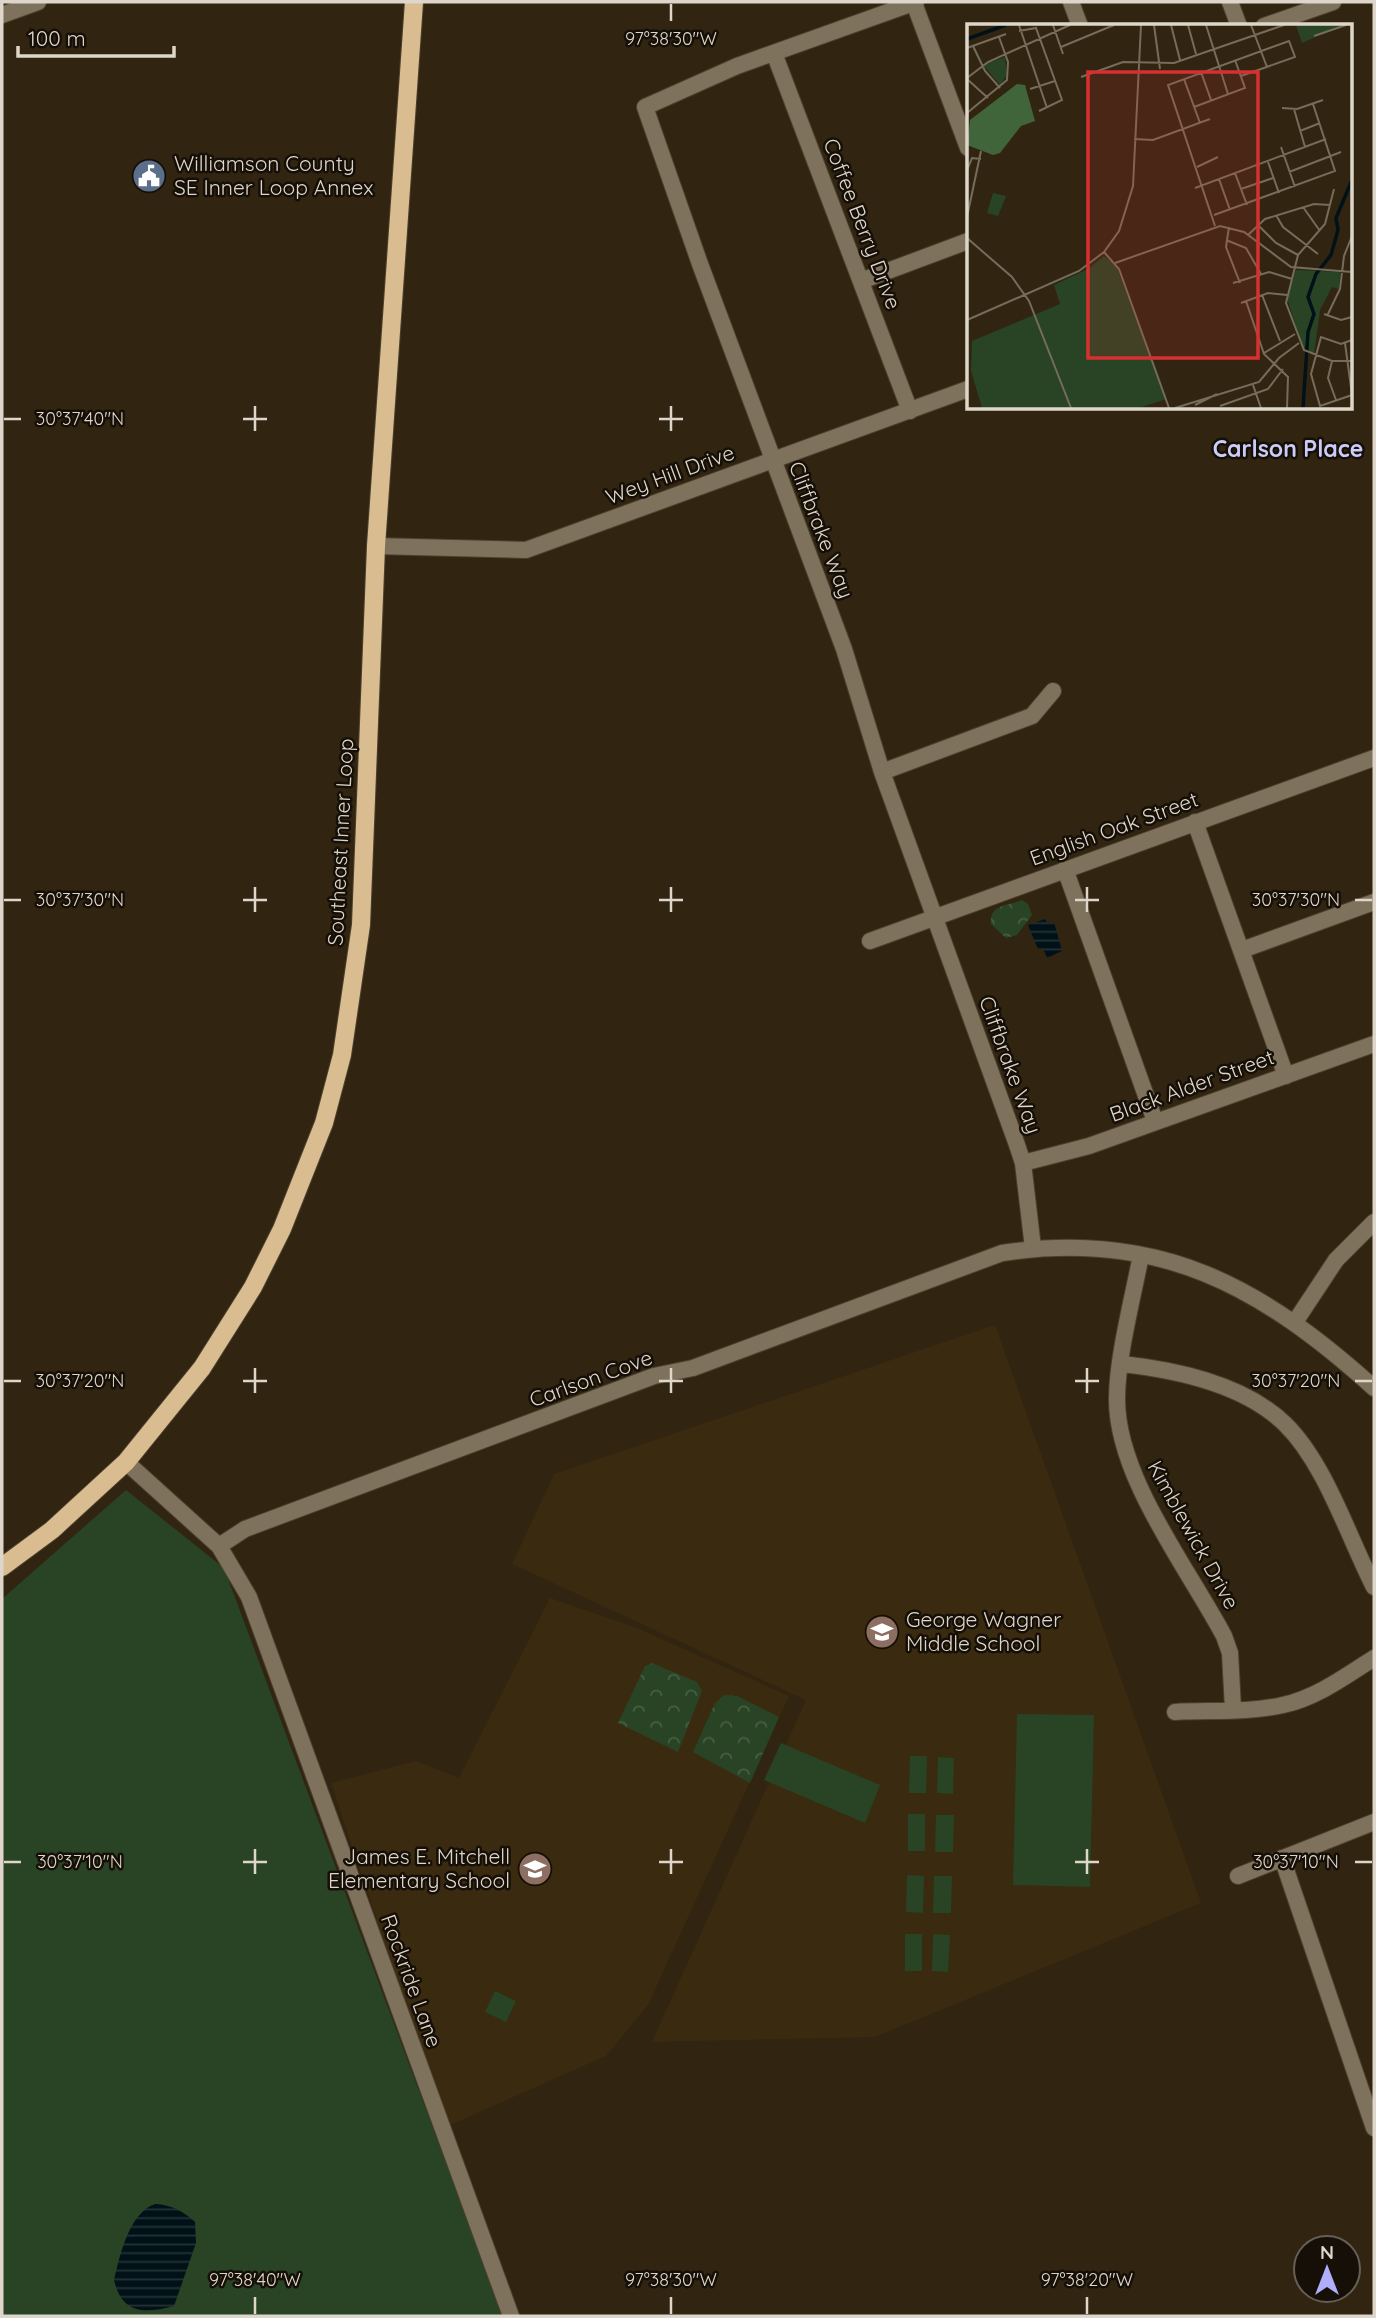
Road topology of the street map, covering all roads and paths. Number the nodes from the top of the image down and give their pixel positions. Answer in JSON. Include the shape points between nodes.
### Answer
{"nodes":[{"id":1,"x":38,"y":2,"type":"edge"},
{"id":2,"x":414,"y":2,"type":"edge"},
{"id":3,"x":915,"y":2,"type":"edge"},
{"id":4,"x":1072,"y":2,"type":"edge"},
{"id":5,"x":1230,"y":2,"type":"edge"},
{"id":6,"x":1333,"y":2,"type":"edge"},
{"id":7,"x":2,"y":15,"type":"edge"},
{"id":8,"x":1079,"y":24,"type":"edge"},
{"id":9,"x":1238,"y":24,"type":"edge"},
{"id":10,"x":1270,"y":24,"type":"edge"},
{"id":11,"x":774,"y":53,"type":"junction"},
{"id":12,"x":967,"y":145,"type":"edge"},
{"id":13,"x":967,"y":241,"type":"edge"},
{"id":14,"x":861,"y":281,"type":"junction"},
{"id":15,"x":967,"y":390,"type":"edge"},
{"id":16,"x":910,"y":411,"type":"junction"},
{"id":17,"x":773,"y":461,"type":"junction"},
{"id":18,"x":376,"y":546,"type":"junction"},
{"id":19,"x":1053,"y":691,"type":"dead end"},
{"id":20,"x":1374,"y":758,"type":"edge"},
{"id":21,"x":882,"y":772,"type":"junction"},
{"id":22,"x":1195,"y":822,"type":"junction"},
{"id":23,"x":1065,"y":869,"type":"junction"},
{"id":24,"x":1374,"y":902,"type":"edge"},
{"id":25,"x":935,"y":917,"type":"junction"},
{"id":26,"x":870,"y":941,"type":"dead end"},
{"id":27,"x":1242,"y":950,"type":"junction"},
{"id":28,"x":1374,"y":1044,"type":"edge"},
{"id":29,"x":1286,"y":1076,"type":"junction"},
{"id":30,"x":1155,"y":1121,"type":"junction"},
{"id":31,"x":1023,"y":1163,"type":"junction"},
{"id":32,"x":1372,"y":1229,"type":"edge"},
{"id":33,"x":1034,"y":1248,"type":"junction"},
{"id":34,"x":1140,"y":1255,"type":"junction"},
{"id":35,"x":1295,"y":1322,"type":"junction"},
{"id":36,"x":1122,"y":1364,"type":"junction"},
{"id":37,"x":1374,"y":1388,"type":"edge"},
{"id":38,"x":126,"y":1462,"type":"junction"},
{"id":39,"x":219,"y":1546,"type":"junction"},
{"id":40,"x":2,"y":1567,"type":"edge"},
{"id":41,"x":1374,"y":1587,"type":"edge"},
{"id":42,"x":1374,"y":1658,"type":"edge"},
{"id":43,"x":1233,"y":1709,"type":"junction"},
{"id":44,"x":1175,"y":1712,"type":"dead end"},
{"id":45,"x":1374,"y":1822,"type":"edge"},
{"id":46,"x":1282,"y":1858,"type":"junction"},
{"id":47,"x":1238,"y":1876,"type":"dead end"},
{"id":48,"x":1374,"y":2128,"type":"edge"},
{"id":49,"x":511,"y":2316,"type":"edge"}],
"edges":[{"from":1,"to":7,"type":"street"},
{"from":2,"to":18,"type":"main road","name":"Southeast Inner Loop"},
{"from":3,"to":11,"type":"street","name":"Cliffbrake Way"},
{"from":3,"to":12,"type":"street"},
{"from":4,"to":8,"type":"street"},
{"from":5,"to":9,"type":"street"},
{"from":6,"to":10,"type":"street"},
{"from":11,"to":14,"type":"street","name":"Coffee Berry Drive"},
{"from":11,"to":17,"type":"street","name":"Cliffbrake Way","via":[[645,107]]},
{"from":13,"to":14,"type":"street"},
{"from":14,"to":16,"type":"street","name":"Coffee Berry Drive"},
{"from":15,"to":16,"type":"street","name":"Wey Hill Drive"},
{"from":16,"to":17,"type":"street","name":"Wey Hill Drive"},
{"from":17,"to":18,"type":"street","name":"Wey Hill Drive","via":[[526,550]]},
{"from":17,"to":21,"type":"street","name":"Cliffbrake Way","via":[[844,649]]},
{"from":18,"to":38,"type":"main road","name":"Southeast Inner Loop","via":[[362,925],[342,1055],[324,1123],[282,1229],[253,1287],[202,1368]]},
{"from":19,"to":21,"type":"street","via":[[1032,716]]},
{"from":20,"to":22,"type":"street","name":"English Oak Street"},
{"from":21,"to":25,"type":"street","name":"Cliffbrake Way"},
{"from":22,"to":23,"type":"street","name":"English Oak Street"},
{"from":22,"to":27,"type":"street"},
{"from":23,"to":25,"type":"street","name":"English Oak Street"},
{"from":23,"to":30,"type":"street"},
{"from":24,"to":27,"type":"street"},
{"from":25,"to":26,"type":"street","name":"English Oak Street"},
{"from":25,"to":31,"type":"street","name":"Cliffbrake Way"},
{"from":27,"to":29,"type":"street"},
{"from":28,"to":29,"type":"street","name":"Black Alder Street"},
{"from":29,"to":30,"type":"street","name":"Black Alder Street"},
{"from":30,"to":31,"type":"street","name":"Black Alder Street","via":[[1088,1146]]},
{"from":31,"to":33,"type":"street","name":"Cliffbrake Way"},
{"from":32,"to":35,"type":"street","via":[[1336,1260]]},
{"from":33,"to":34,"type":"street","name":"Carlson Cove"},
{"from":33,"to":39,"type":"street","name":"Carlson Cove","via":[[1002,1253],[692,1368],[654,1377],[245,1529]]},
{"from":34,"to":35,"type":"street","name":"Carlson Cove","via":[[1225,1280]]},
{"from":34,"to":36,"type":"street","name":"Kimblewick Drive"},
{"from":35,"to":37,"type":"street","name":"Carlson Cove"},
{"from":36,"to":41,"type":"street","via":[[1197,1378],[1246,1396],[1284,1424],[1314,1462]]},
{"from":36,"to":43,"type":"street","name":"Kimblewick Drive","via":[[1117,1400],[1123,1443],[1140,1489],[1224,1636],[1231,1664]]},
{"from":38,"to":39,"type":"street","name":"Rockride Lane"},
{"from":38,"to":40,"type":"main road","name":"Southeast Inner Loop","via":[[52,1530]]},
{"from":39,"to":49,"type":"street","name":"Rockride Lane","via":[[249,1597]]},
{"from":42,"to":43,"type":"street","via":[[1297,1701],[1263,1709]]},
{"from":43,"to":44,"type":"street"},
{"from":45,"to":46,"type":"street"},
{"from":46,"to":47,"type":"street"},
{"from":46,"to":48,"type":"street"}]}
